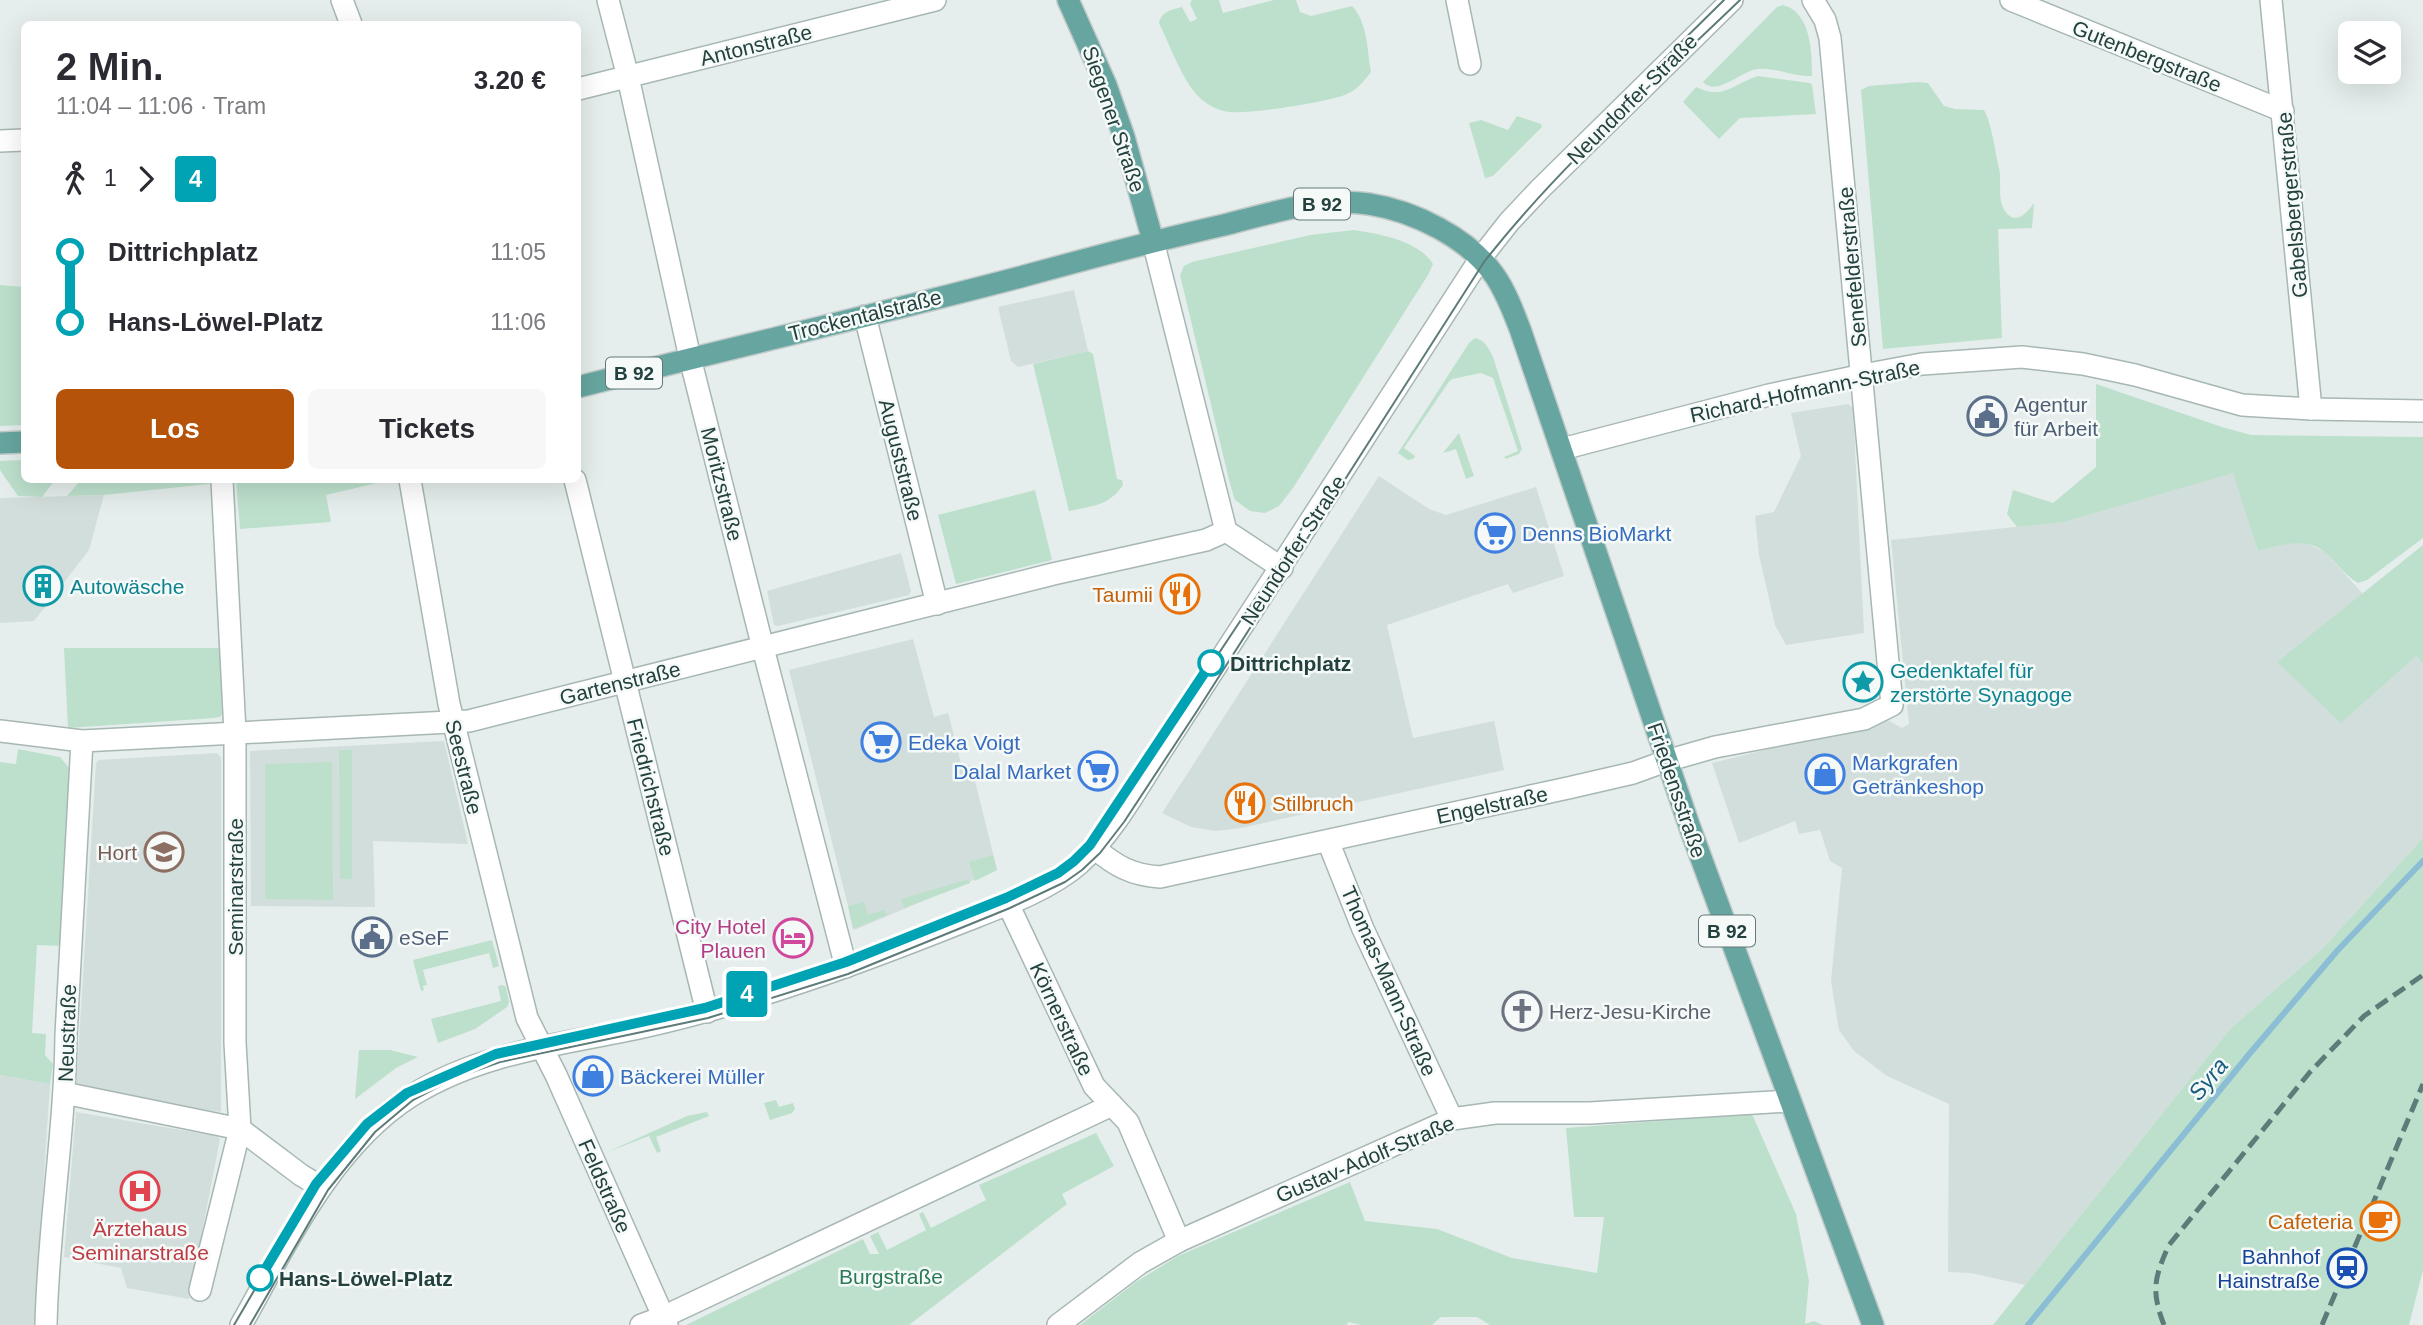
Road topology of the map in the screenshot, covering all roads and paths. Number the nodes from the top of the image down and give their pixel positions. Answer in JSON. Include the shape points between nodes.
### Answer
{"nodes":[{"id":1,"x":342,"y":0,"type":"edge"},
{"id":2,"x":608,"y":0,"type":"edge"},
{"id":3,"x":935,"y":0,"type":"edge"},
{"id":4,"x":1068,"y":0,"type":"edge"},
{"id":5,"x":1457,"y":0,"type":"edge"},
{"id":6,"x":1732,"y":0,"type":"edge"},
{"id":7,"x":1813,"y":0,"type":"edge"},
{"id":8,"x":2011,"y":0,"type":"edge"},
{"id":9,"x":2272,"y":0,"type":"edge"},
{"id":10,"x":350,"y":21,"type":"edge"},
{"id":11,"x":1470,"y":64,"type":"dead end"},
{"id":12,"x":628,"y":76,"type":"junction"},
{"id":13,"x":581,"y":88,"type":"edge"},
{"id":14,"x":2283,"y":111,"type":"junction"},
{"id":15,"x":21,"y":140,"type":"edge"},
{"id":16,"x":0,"y":141,"type":"edge"},
{"id":17,"x":1153,"y":241,"type":"junction"},
{"id":18,"x":1480,"y":259,"type":"junction"},
{"id":19,"x":865,"y":316,"type":"junction"},
{"id":20,"x":690,"y":358,"type":"junction"},
{"id":21,"x":1863,"y":375,"type":"junction"},
{"id":22,"x":581,"y":386,"type":"edge"},
{"id":23,"x":2311,"y":409,"type":"junction"},
{"id":24,"x":2423,"y":411,"type":"edge"},
{"id":25,"x":21,"y":442,"type":"edge"},
{"id":26,"x":0,"y":443,"type":"edge"},
{"id":27,"x":1562,"y":449,"type":"junction"},
{"id":28,"x":222,"y":483,"type":"edge"},
{"id":29,"x":411,"y":483,"type":"edge"},
{"id":30,"x":576,"y":483,"type":"edge"},
{"id":31,"x":1226,"y":531,"type":"junction"},
{"id":32,"x":1282,"y":568,"type":"junction"},
{"id":33,"x":937,"y":604,"type":"junction"},
{"id":34,"x":763,"y":648,"type":"junction"},
{"id":35,"x":625,"y":683,"type":"junction"},
{"id":36,"x":1892,"y":705,"type":"joint"},
{"id":37,"x":453,"y":723,"type":"junction"},
{"id":38,"x":0,"y":731,"type":"edge"},
{"id":39,"x":236,"y":732,"type":"junction"},
{"id":40,"x":82,"y":741,"type":"junction"},
{"id":41,"x":1665,"y":761,"type":"junction"},
{"id":42,"x":1328,"y":841,"type":"junction"},
{"id":43,"x":1094,"y":848,"type":"junction"},
{"id":44,"x":1008,"y":904,"type":"junction"},
{"id":45,"x":846,"y":967,"type":"junction"},
{"id":46,"x":707,"y":1012,"type":"junction"},
{"id":47,"x":541,"y":1048,"type":"junction"},
{"id":48,"x":64,"y":1093,"type":"junction"},
{"id":49,"x":1790,"y":1101,"type":"junction"},
{"id":50,"x":1112,"y":1105,"type":"junction"},
{"id":51,"x":1452,"y":1119,"type":"junction"},
{"id":52,"x":240,"y":1129,"type":"junction"},
{"id":53,"x":321,"y":1187,"type":"junction"},
{"id":54,"x":1180,"y":1241,"type":"junction"},
{"id":55,"x":200,"y":1290,"type":"dead end"},
{"id":56,"x":665,"y":1321,"type":"edge"},
{"id":57,"x":1873,"y":1324,"type":"edge"},
{"id":58,"x":46,"y":1325,"type":"edge"},
{"id":59,"x":241,"y":1325,"type":"edge"},
{"id":60,"x":641,"y":1325,"type":"edge"},
{"id":61,"x":1058,"y":1325,"type":"edge"}],
"edges":[{"from":1,"to":10,"type":"street"},
{"from":2,"to":12,"type":"street","name":"Moritzstraße"},
{"from":3,"to":12,"type":"street","name":"Antonstraße"},
{"from":4,"to":17,"type":"main road","name":"Siegener Straße","via":[[1125,137]]},
{"from":5,"to":11,"type":"street"},
{"from":6,"to":18,"type":"street","name":"Neundorfer Straße","via":[[1540,189]]},
{"from":7,"to":21,"type":"street","name":"Senefelderstraße","via":[[1830,38]]},
{"from":8,"to":14,"type":"street","name":"Gutenbergstraße"},
{"from":9,"to":14,"type":"street","name":"Gabelsbergerstraße"},
{"from":12,"to":13,"type":"street","name":"Antonstraße"},
{"from":12,"to":20,"type":"street","name":"Moritzstraße"},
{"from":14,"to":23,"type":"street","name":"Gabelsbergerstraße"},
{"from":15,"to":16,"type":"street"},
{"from":17,"to":18,"type":"main road","number":"B 92","via":[[1294,208],[1366,204],[1422,221]]},
{"from":17,"to":19,"type":"main road","name":"Trockentalstraße","number":"B 92"},
{"from":17,"to":31,"type":"street"},
{"from":18,"to":27,"type":"main road","name":"Friedensstraße","number":"B 92","via":[[1495,276],[1516,317]]},
{"from":18,"to":32,"type":"street","name":"Neundorfer Straße"},
{"from":19,"to":20,"type":"main road","name":"Trockentalstraße","number":"B 92"},
{"from":19,"to":33,"type":"street","name":"Auguststraße"},
{"from":20,"to":22,"type":"main road","name":"Trockentalstraße","number":"B 92"},
{"from":20,"to":34,"type":"street","name":"Moritzstraße"},
{"from":21,"to":23,"type":"street","name":"Richard-Hofmann-Straße","via":[[1922,365],[2022,358],[2135,375],[2242,405]]},
{"from":21,"to":27,"type":"street","name":"Richard-Hofmann-Straße"},
{"from":21,"to":36,"type":"street","name":"Senefelderstraße"},
{"from":23,"to":24,"type":"street","name":"Richard-Hofmann-Straße"},
{"from":25,"to":26,"type":"main road"},
{"from":27,"to":41,"type":"main road","name":"Friedensstraße","number":"B 92"},
{"from":28,"to":39,"type":"street","name":"Seminarstraße"},
{"from":29,"to":37,"type":"street","name":"Seestraße"},
{"from":30,"to":35,"type":"street","name":"Friedrichstraße"},
{"from":31,"to":32,"type":"street"},
{"from":31,"to":33,"type":"street","name":"Gartenstraße","via":[[1206,540]]},
{"from":32,"to":43,"type":"street","name":"Neundorfer Straße"},
{"from":33,"to":34,"type":"street","name":"Gartenstraße"},
{"from":34,"to":35,"type":"street","name":"Gartenstraße"},
{"from":34,"to":45,"type":"street","name":"Moritzstraße"},
{"from":35,"to":37,"type":"street","name":"Gartenstraße"},
{"from":35,"to":46,"type":"street","name":"Friedrichstraße"},
{"from":36,"to":41,"type":"street","name":"Engelstraße","via":[[1864,719]]},
{"from":37,"to":39,"type":"street","name":"Gartenstraße"},
{"from":37,"to":47,"type":"street","name":"Seestraße","via":[[527,1018]]},
{"from":38,"to":40,"type":"street","name":"Gartenstraße"},
{"from":39,"to":40,"type":"street","name":"Gartenstraße"},
{"from":39,"to":52,"type":"street","name":"Seminarstraße","via":[[235,1044]]},
{"from":40,"to":48,"type":"street","name":"Neustraße"},
{"from":41,"to":42,"type":"street","name":"Engelstraße","via":[[1633,773]]},
{"from":41,"to":49,"type":"main road","name":"Friedensstraße","number":"B 92"},
{"from":42,"to":43,"type":"street","name":"Engelstraße","via":[[1160,877],[1116,866]]},
{"from":42,"to":51,"type":"street","name":"Thomas-Mann-Straße","via":[[1363,929]]},
{"from":43,"to":44,"type":"street","name":"Neundorfer Straße","via":[[1062,877]]},
{"from":44,"to":45,"type":"street","name":"Neundorfer Straße"},
{"from":44,"to":50,"type":"street","name":"Körnerstraße","via":[[1094,1086]]},
{"from":45,"to":46,"type":"street","name":"Neundorfer Straße"},
{"from":46,"to":47,"type":"street","name":"Neundorfer Straße"},
{"from":47,"to":53,"type":"street","name":"Neundorfer Straße","via":[[449,1075],[410,1097],[370,1128]]},
{"from":47,"to":56,"type":"street","name":"Feldstraße"},
{"from":48,"to":52,"type":"street"},
{"from":48,"to":58,"type":"street","name":"Neustraße","via":[[47,1266]]},
{"from":49,"to":51,"type":"street","name":"Gustav-Adolf-Straße","via":[[1590,1113],[1495,1113]]},
{"from":49,"to":57,"type":"main road","name":"Friedensstraße","number":"B 92"},
{"from":50,"to":54,"type":"street","name":"Körnerstraße","via":[[1128,1122]]},
{"from":50,"to":56,"type":"street"},
{"from":51,"to":54,"type":"street","name":"Gustav-Adolf-Straße"},
{"from":52,"to":53,"type":"street"},
{"from":52,"to":55,"type":"street","name":"Seminarstraße"},
{"from":53,"to":59,"type":"street","name":"Neundorfer Straße"},
{"from":54,"to":61,"type":"street","name":"Gustav-Adolf-Straße","via":[[1140,1263]]},
{"from":56,"to":60,"type":"street"}]}
